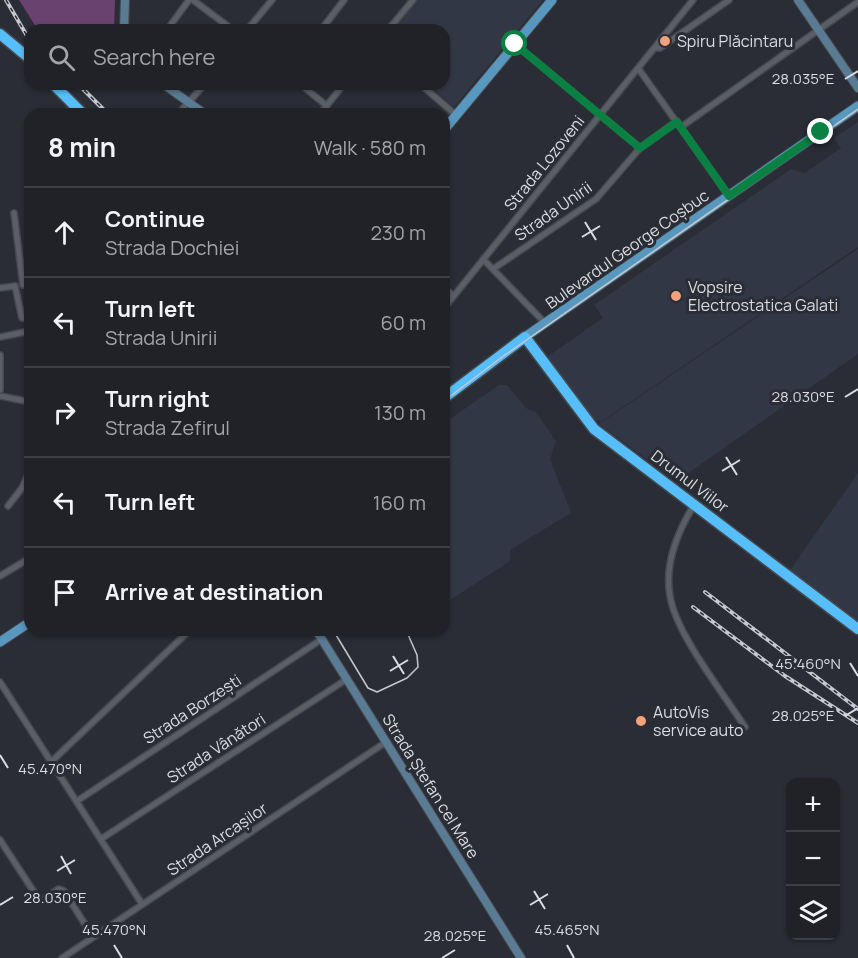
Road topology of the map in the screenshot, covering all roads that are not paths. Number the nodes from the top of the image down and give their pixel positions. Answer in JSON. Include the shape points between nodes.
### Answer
{"nodes":[{"id":1,"x":125,"y":0,"type":"edge"},
{"id":2,"x":191,"y":0,"type":"edge"},
{"id":3,"x":272,"y":0,"type":"edge"},
{"id":4,"x":344,"y":0,"type":"edge"},
{"id":5,"x":413,"y":0,"type":"edge"},
{"id":6,"x":552,"y":0,"type":"edge"},
{"id":7,"x":693,"y":0,"type":"edge"},
{"id":8,"x":729,"y":0,"type":"edge"},
{"id":9,"x":798,"y":0,"type":"edge"},
{"id":10,"x":858,"y":2,"type":"edge"},
{"id":11,"x":124,"y":24,"type":"edge"},
{"id":12,"x":172,"y":24,"type":"edge"},
{"id":13,"x":225,"y":24,"type":"edge"},
{"id":14,"x":252,"y":24,"type":"edge"},
{"id":15,"x":326,"y":24,"type":"edge"},
{"id":16,"x":393,"y":24,"type":"edge"},
{"id":17,"x":819,"y":30,"type":"junction"},
{"id":18,"x":0,"y":34,"type":"edge"},
{"id":19,"x":515,"y":44,"type":"junction"},
{"id":20,"x":656,"y":48,"type":"junction"},
{"id":21,"x":24,"y":54,"type":"edge"},
{"id":22,"x":638,"y":68,"type":"junction"},
{"id":23,"x":858,"y":88,"type":"edge"},
{"id":24,"x":59,"y":90,"type":"edge"},
{"id":25,"x":172,"y":90,"type":"edge"},
{"id":26,"x":200,"y":90,"type":"edge"},
{"id":27,"x":307,"y":90,"type":"edge"},
{"id":28,"x":339,"y":90,"type":"edge"},
{"id":29,"x":427,"y":90,"type":"edge"},
{"id":30,"x":190,"y":103,"type":"junction"},
{"id":31,"x":74,"y":106,"type":"joint"},
{"id":32,"x":327,"y":106,"type":"joint"},
{"id":33,"x":858,"y":106,"type":"edge"},
{"id":34,"x":72,"y":108,"type":"edge"},
{"id":35,"x":185,"y":108,"type":"edge"},
{"id":36,"x":197,"y":108,"type":"edge"},
{"id":37,"x":448,"y":108,"type":"edge"},
{"id":38,"x":450,"y":110,"type":"edge"},
{"id":39,"x":600,"y":114,"type":"junction"},
{"id":40,"x":456,"y":115,"type":"junction"},
{"id":41,"x":450,"y":122,"type":"edge"},
{"id":42,"x":677,"y":122,"type":"junction"},
{"id":43,"x":681,"y":127,"type":"junction"},
{"id":44,"x":640,"y":148,"type":"junction"},
{"id":45,"x":729,"y":196,"type":"junction"},
{"id":46,"x":14,"y":213,"type":"dead end"},
{"id":47,"x":483,"y":259,"type":"junction"},
{"id":48,"x":492,"y":268,"type":"junction"},
{"id":49,"x":23,"y":285,"type":"dead end"},
{"id":50,"x":0,"y":288,"type":"edge"},
{"id":51,"x":450,"y":293,"type":"edge"},
{"id":52,"x":454,"y":296,"type":"junction"},
{"id":53,"x":450,"y":301,"type":"edge"},
{"id":54,"x":24,"y":318,"type":"edge"},
{"id":55,"x":545,"y":323,"type":"junction"},
{"id":56,"x":24,"y":332,"type":"edge"},
{"id":57,"x":0,"y":337,"type":"edge"},
{"id":58,"x":525,"y":337,"type":"junction"},
{"id":59,"x":0,"y":355,"type":"edge"},
{"id":60,"x":0,"y":390,"type":"edge"},
{"id":61,"x":450,"y":393,"type":"edge"},
{"id":62,"x":0,"y":396,"type":"edge"},
{"id":63,"x":24,"y":401,"type":"edge"},
{"id":64,"x":24,"y":484,"type":"edge"},
{"id":65,"x":695,"y":503,"type":"junction"},
{"id":66,"x":8,"y":506,"type":"dead end"},
{"id":67,"x":24,"y":562,"type":"edge"},
{"id":68,"x":0,"y":576,"type":"edge"},
{"id":69,"x":24,"y":626,"type":"edge"},
{"id":70,"x":858,"y":629,"type":"edge"},
{"id":71,"x":184,"y":636,"type":"edge"},
{"id":72,"x":320,"y":636,"type":"edge"},
{"id":73,"x":322,"y":639,"type":"junction"},
{"id":74,"x":0,"y":642,"type":"edge"},
{"id":75,"x":347,"y":679,"type":"junction"},
{"id":76,"x":0,"y":682,"type":"edge"},
{"id":77,"x":745,"y":727,"type":"dead end"},
{"id":78,"x":386,"y":742,"type":"junction"},
{"id":79,"x":51,"y":762,"type":"junction"},
{"id":80,"x":77,"y":801,"type":"junction"},
{"id":81,"x":101,"y":839,"type":"junction"},
{"id":82,"x":0,"y":840,"type":"edge"},
{"id":83,"x":142,"y":904,"type":"junction"},
{"id":84,"x":93,"y":937,"type":"junction"},
{"id":85,"x":62,"y":958,"type":"edge"},
{"id":86,"x":521,"y":958,"type":"edge"}],
"edges":[{"from":1,"to":11,"type":"street"},
{"from":2,"to":12,"type":"street"},
{"from":2,"to":13,"type":"street"},
{"from":3,"to":14,"type":"street"},
{"from":4,"to":15,"type":"street"},
{"from":5,"to":16,"type":"street"},
{"from":6,"to":19,"type":"main road"},
{"from":7,"to":20,"type":"street","name":"Strada Lozoveni"},
{"from":8,"to":20,"type":"street"},
{"from":9,"to":17,"type":"street"},
{"from":10,"to":17,"type":"street"},
{"from":17,"to":23,"type":"street"},
{"from":17,"to":43,"type":"street"},
{"from":18,"to":21,"type":"highway"},
{"from":19,"to":39,"type":"street"},
{"from":19,"to":40,"type":"main road"},
{"from":20,"to":22,"type":"street","name":"Strada Lozoveni"},
{"from":22,"to":39,"type":"street","name":"Strada Lozoveni"},
{"from":22,"to":42,"type":"street"},
{"from":24,"to":31,"type":"highway"},
{"from":25,"to":30,"type":"street"},
{"from":26,"to":30,"type":"street"},
{"from":27,"to":32,"type":"street"},
{"from":28,"to":32,"type":"street"},
{"from":29,"to":37,"type":"street"},
{"from":30,"to":35,"type":"street"},
{"from":30,"to":36,"type":"street"},
{"from":31,"to":34,"type":"street"},
{"from":33,"to":45,"type":"main road","name":"Bulevardul George Coșbuc"},
{"from":38,"to":40,"type":"street"},
{"from":39,"to":44,"type":"street"},
{"from":39,"to":47,"type":"street","name":"Strada Lozoveni"},
{"from":40,"to":41,"type":"main road"},
{"from":42,"to":43,"type":"street"},
{"from":42,"to":44,"type":"street","name":"Strada Unirii"},
{"from":43,"to":45,"type":"street"},
{"from":44,"to":48,"type":"street","name":"Strada Unirii","via":[[596,199]]},
{"from":45,"to":55,"type":"main road","name":"Bulevardul George Coșbuc"},
{"from":46,"to":49,"type":"street"},
{"from":47,"to":48,"type":"street"},
{"from":47,"to":52,"type":"street","name":"Strada Lozoveni"},
{"from":48,"to":55,"type":"street"},
{"from":50,"to":54,"type":"street","via":[[15,286]]},
{"from":51,"to":52,"type":"street"},
{"from":52,"to":53,"type":"street","name":"Strada Lozoveni"},
{"from":55,"to":58,"type":"main road","name":"Bulevardul George Coșbuc"},
{"from":56,"to":57,"type":"street"},
{"from":58,"to":61,"type":"highway","name":"Bulevardul George Coșbuc"},
{"from":58,"to":65,"type":"highway","name":"Drumul Viilor","via":[[594,429]]},
{"from":59,"to":60,"type":"street"},
{"from":62,"to":63,"type":"street"},
{"from":64,"to":66,"type":"street"},
{"from":65,"to":70,"type":"highway","name":"Drumul Viilor"},
{"from":65,"to":77,"type":"street","via":[[674,543],[670,595],[682,630]]},
{"from":67,"to":68,"type":"street"},
{"from":69,"to":74,"type":"main road"},
{"from":71,"to":79,"type":"street"},
{"from":72,"to":73,"type":"street","name":"Strada Ștefan cel Mare"},
{"from":73,"to":75,"type":"street","name":"Strada Ștefan cel Mare"},
{"from":73,"to":80,"type":"street","name":"Strada Borzești"},
{"from":75,"to":78,"type":"street","name":"Strada Ștefan cel Mare"},
{"from":75,"to":81,"type":"street","name":"Strada Vânători"},
{"from":76,"to":79,"type":"street"},
{"from":78,"to":83,"type":"street","name":"Strada Arcașilor"},
{"from":78,"to":86,"type":"street","name":"Strada Ștefan cel Mare"},
{"from":79,"to":80,"type":"street"},
{"from":80,"to":81,"type":"street"},
{"from":81,"to":83,"type":"street"},
{"from":82,"to":84,"type":"street","via":[[36,895],[43,899],[63,890]]},
{"from":83,"to":84,"type":"street","name":"Strada Arcașilor"},
{"from":84,"to":85,"type":"street","name":"Strada Arcașilor"}]}
